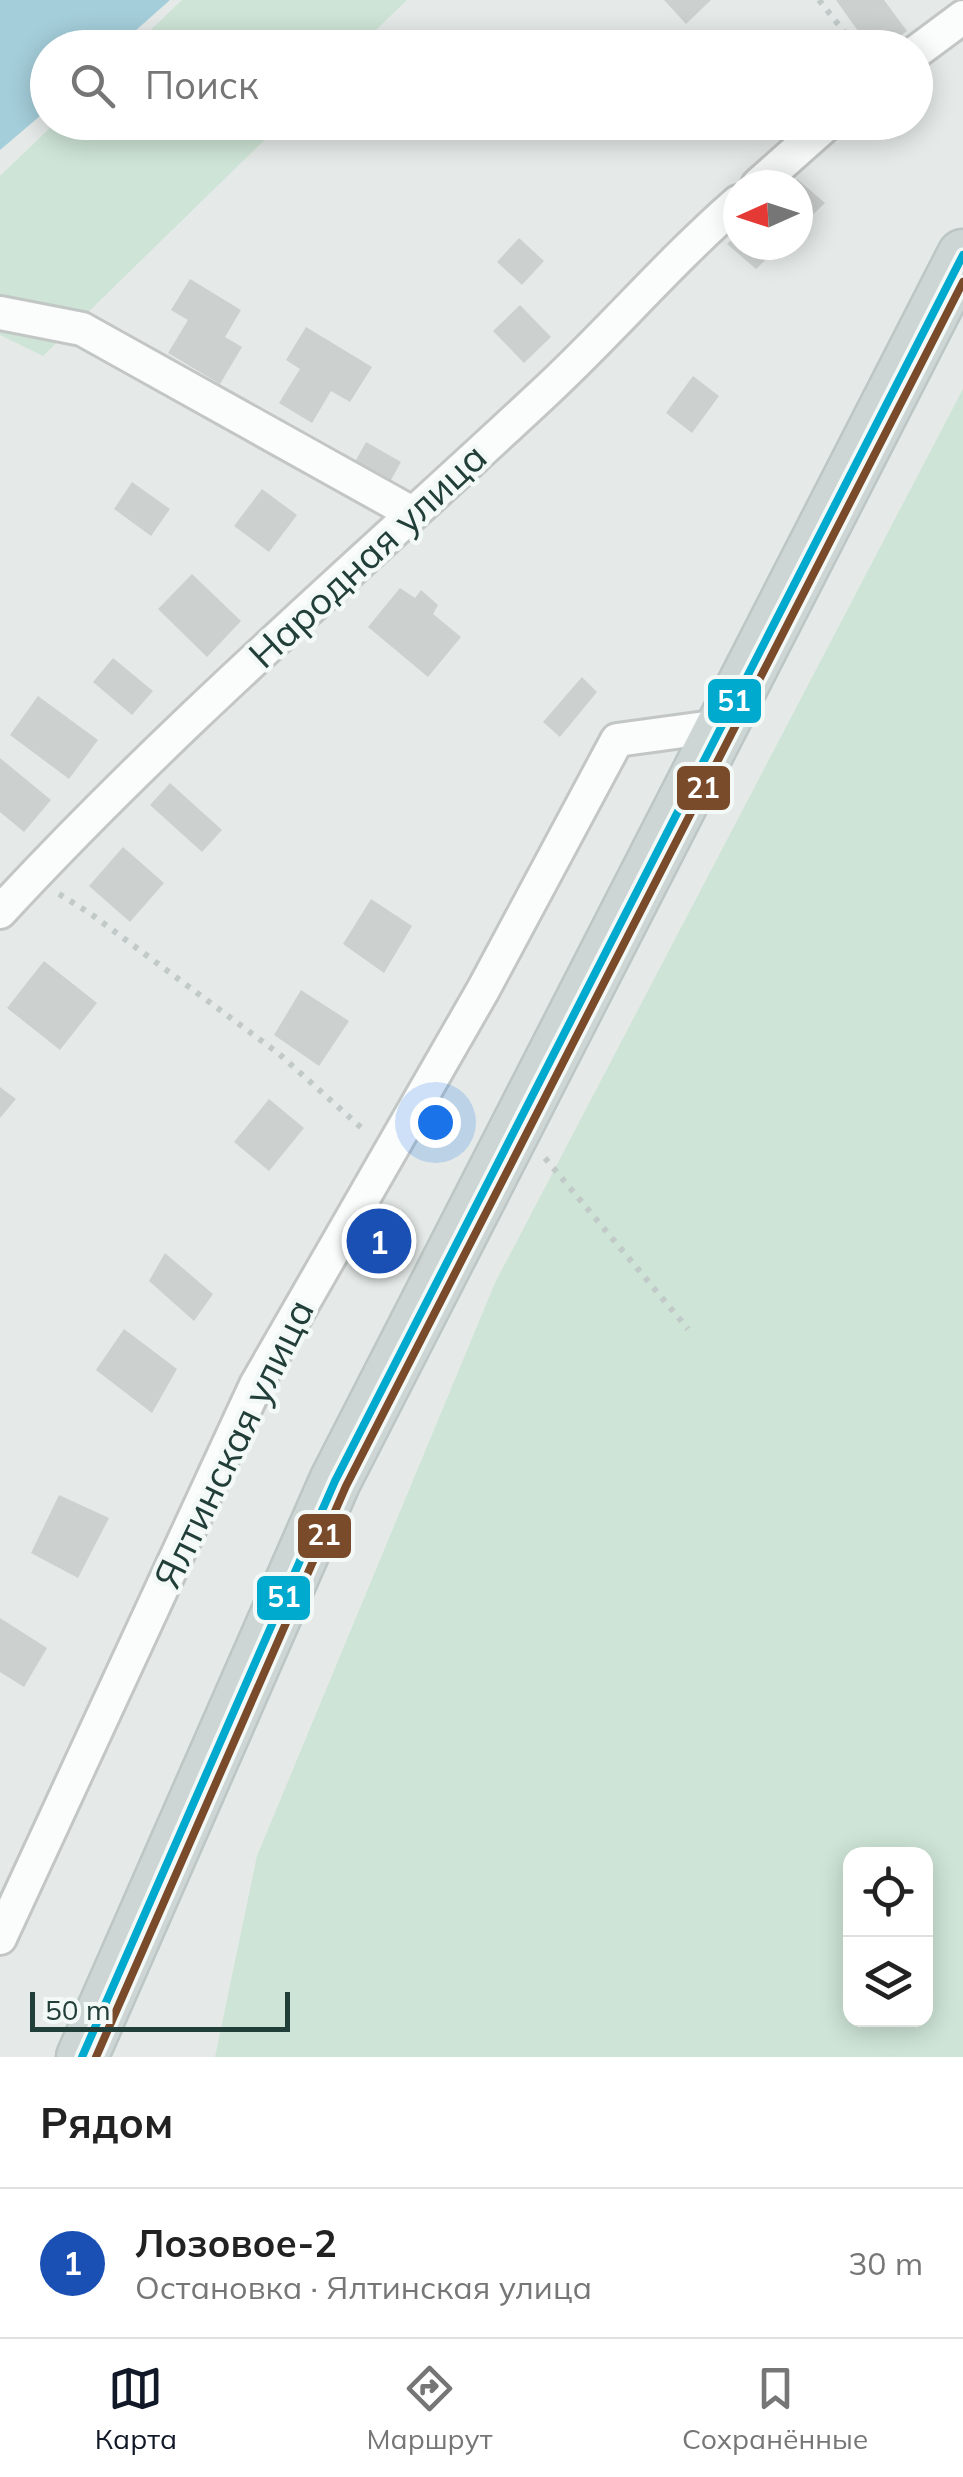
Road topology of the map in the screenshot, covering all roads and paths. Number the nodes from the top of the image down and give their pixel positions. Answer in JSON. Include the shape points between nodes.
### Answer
{"nodes":[{"id":1,"x":818,"y":0,"type":"edge"},
{"id":2,"x":963,"y":17,"type":"edge"},
{"id":3,"x":842,"y":30,"type":"edge"},
{"id":4,"x":933,"y":39,"type":"edge"},
{"id":5,"x":809,"y":140,"type":"edge"},
{"id":6,"x":775,"y":170,"type":"edge"},
{"id":7,"x":723,"y":215,"type":"edge"},
{"id":8,"x":963,"y":255,"type":"edge"},
{"id":9,"x":0,"y":313,"type":"edge"},
{"id":10,"x":412,"y":513,"type":"junction"},
{"id":11,"x":720,"y":726,"type":"junction"},
{"id":12,"x":36,"y":873,"type":"junction"},
{"id":13,"x":0,"y":912,"type":"edge"},
{"id":14,"x":391,"y":1150,"type":"junction"},
{"id":15,"x":544,"y":1157,"type":"dead end"},
{"id":16,"x":688,"y":1328,"type":"dead end"},
{"id":17,"x":0,"y":1938,"type":"edge"},
{"id":18,"x":82,"y":2057,"type":"edge"}],
"edges":[{"from":1,"to":3,"type":"path"},
{"from":2,"to":4,"type":"street"},
{"from":5,"to":6,"type":"street"},
{"from":7,"to":10,"type":"street","name":"Народная улица"},
{"from":8,"to":11,"type":"main road"},
{"from":9,"to":10,"type":"street","via":[[82,329]]},
{"from":10,"to":12,"type":"street","name":"Народная улица"},
{"from":11,"to":14,"type":"street","name":"Ялтинская улица","via":[[617,740]]},
{"from":11,"to":18,"type":"main road","via":[[335,1481]]},
{"from":12,"to":13,"type":"street","name":"Народная улица"},
{"from":12,"to":14,"type":"path","via":[[278,1053]]},
{"from":14,"to":17,"type":"street","name":"Ялтинская улица","via":[[256,1386]]},
{"from":15,"to":16,"type":"path"}]}
